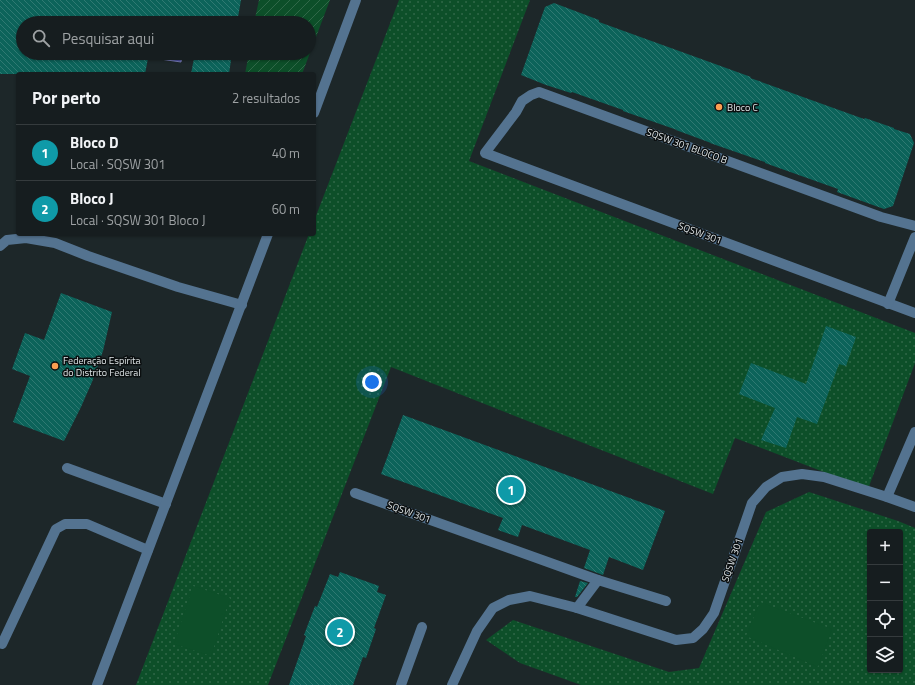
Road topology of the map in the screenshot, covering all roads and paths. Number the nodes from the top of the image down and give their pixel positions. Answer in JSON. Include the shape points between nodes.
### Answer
{"nodes":[{"id":1,"x":356,"y":0,"type":"edge"},
{"id":2,"x":316,"y":108,"type":"edge"},
{"id":3,"x":485,"y":153,"type":"joint"},
{"id":4,"x":915,"y":226,"type":"edge"},
{"id":5,"x":267,"y":236,"type":"edge"},
{"id":6,"x":915,"y":237,"type":"edge"},
{"id":7,"x":0,"y":246,"type":"edge"},
{"id":8,"x":888,"y":304,"type":"junction"},
{"id":9,"x":242,"y":305,"type":"junction"},
{"id":10,"x":915,"y":313,"type":"edge"},
{"id":11,"x":915,"y":432,"type":"edge"},
{"id":12,"x":67,"y":468,"type":"dead end"},
{"id":13,"x":355,"y":493,"type":"dead end"},
{"id":14,"x":887,"y":497,"type":"junction"},
{"id":15,"x":166,"y":504,"type":"junction"},
{"id":16,"x":915,"y":507,"type":"edge"},
{"id":17,"x":148,"y":550,"type":"junction"},
{"id":18,"x":598,"y":580,"type":"junction"},
{"id":19,"x":666,"y":601,"type":"dead end"},
{"id":20,"x":577,"y":608,"type":"junction"},
{"id":21,"x":422,"y":627,"type":"dead end"},
{"id":22,"x":2,"y":644,"type":"dead end"},
{"id":23,"x":97,"y":685,"type":"edge"},
{"id":24,"x":401,"y":685,"type":"edge"},
{"id":25,"x":452,"y":685,"type":"edge"}],
"edges":[{"from":1,"to":2,"type":"street"},
{"from":3,"to":4,"type":"street","name":"SQSW 301 BLOCO B","via":[[522,101],[539,92],[881,217]]},
{"from":3,"to":8,"type":"street","name":"SQSW 301"},
{"from":5,"to":9,"type":"street"},
{"from":6,"to":8,"type":"street"},
{"from":7,"to":9,"type":"street","via":[[7,240],[26,238],[55,243],[178,287]]},
{"from":8,"to":10,"type":"street","name":"SQSW 301"},
{"from":9,"to":15,"type":"street"},
{"from":11,"to":14,"type":"street"},
{"from":12,"to":15,"type":"street"},
{"from":13,"to":18,"type":"street","name":"SQSW 301"},
{"from":14,"to":16,"type":"street","name":"SQSW 301"},
{"from":14,"to":20,"type":"street","name":"SQSW 301","via":[[824,477],[802,474],[782,477],[766,487],[752,503],[714,613],[693,638],[676,640]]},
{"from":15,"to":17,"type":"street"},
{"from":17,"to":22,"type":"street","via":[[87,524],[65,524],[56,529]]},
{"from":17,"to":23,"type":"street"},
{"from":18,"to":19,"type":"street","name":"SQSW 301"},
{"from":18,"to":20,"type":"street"},
{"from":20,"to":25,"type":"street","name":"SQSW 301","via":[[530,596],[509,600],[493,608],[477,631]]},
{"from":21,"to":24,"type":"street"}]}
